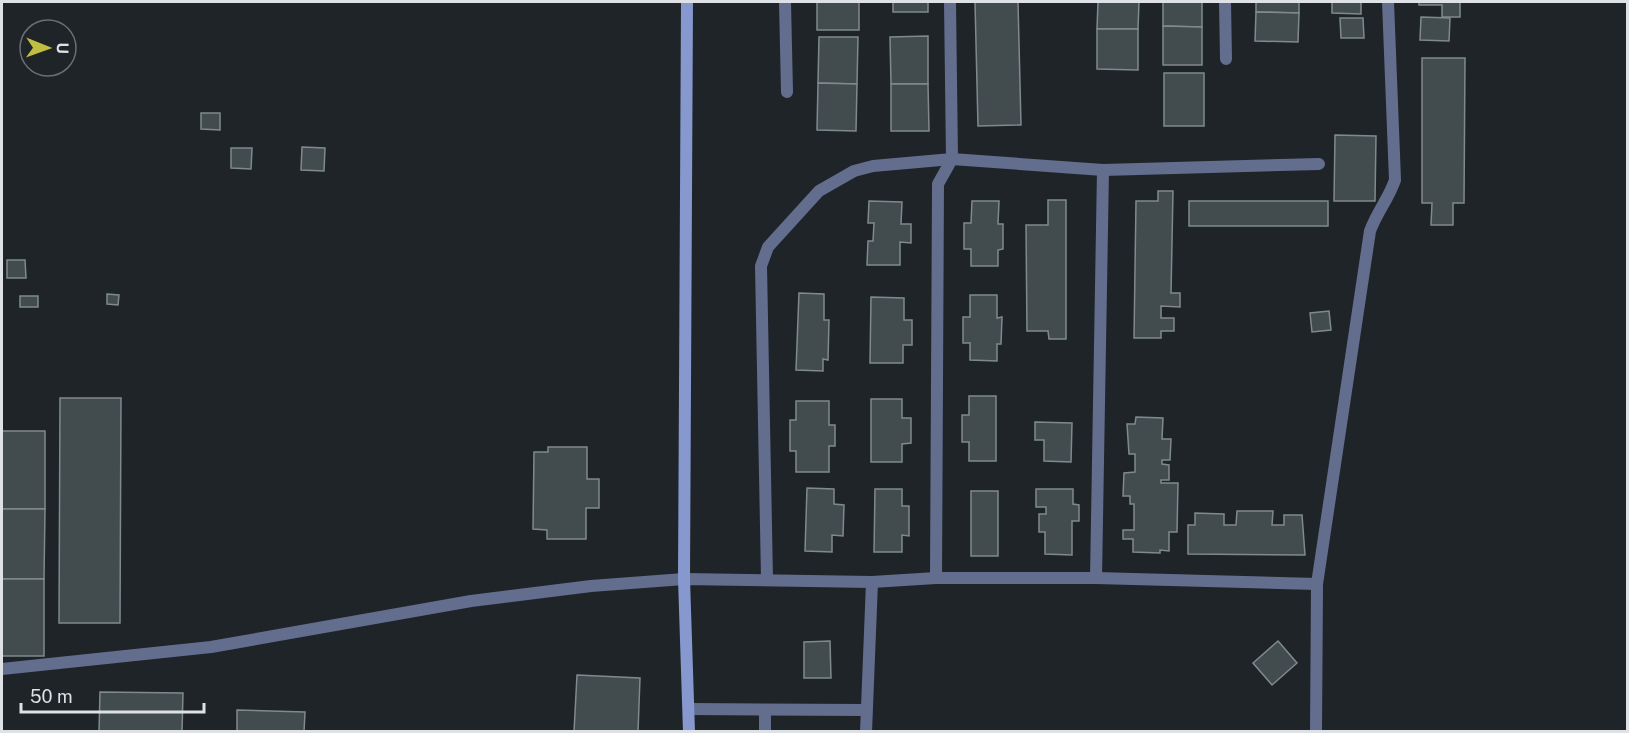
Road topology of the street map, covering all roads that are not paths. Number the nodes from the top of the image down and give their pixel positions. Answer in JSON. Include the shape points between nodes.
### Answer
{"nodes":[{"id":1,"x":687,"y":2,"type":"edge"},
{"id":2,"x":785,"y":2,"type":"edge"},
{"id":3,"x":950,"y":2,"type":"edge"},
{"id":4,"x":1225,"y":2,"type":"edge"},
{"id":5,"x":1388,"y":2,"type":"edge"},
{"id":6,"x":1226,"y":59,"type":"dead end"},
{"id":7,"x":787,"y":92,"type":"dead end"},
{"id":8,"x":952,"y":159,"type":"junction"},
{"id":9,"x":1318,"y":164,"type":"dead end"},
{"id":10,"x":1103,"y":170,"type":"junction"},
{"id":11,"x":936,"y":578,"type":"junction"},
{"id":12,"x":1096,"y":578,"type":"junction"},
{"id":13,"x":684,"y":579,"type":"junction"},
{"id":14,"x":767,"y":579,"type":"junction"},
{"id":15,"x":872,"y":582,"type":"junction"},
{"id":16,"x":1317,"y":584,"type":"junction"},
{"id":17,"x":2,"y":669,"type":"edge"},
{"id":18,"x":689,"y":709,"type":"junction"},
{"id":19,"x":866,"y":710,"type":"junction"},
{"id":20,"x":765,"y":711,"type":"junction"},
{"id":21,"x":689,"y":732,"type":"edge"},
{"id":22,"x":765,"y":732,"type":"edge"},
{"id":23,"x":866,"y":732,"type":"edge"},
{"id":24,"x":1316,"y":732,"type":"edge"}],
"edges":[{"from":1,"to":13,"type":"street"},
{"from":2,"to":7,"type":"street"},
{"from":3,"to":8,"type":"street"},
{"from":4,"to":6,"type":"street"},
{"from":5,"to":16,"type":"street","via":[[1395,180],[1370,231]]},
{"from":8,"to":10,"type":"street"},
{"from":8,"to":11,"type":"street","via":[[938,184]]},
{"from":8,"to":14,"type":"street","via":[[854,171],[819,191],[768,247],[761,266]]},
{"from":9,"to":10,"type":"street"},
{"from":10,"to":12,"type":"street"},
{"from":11,"to":12,"type":"street"},
{"from":11,"to":15,"type":"street"},
{"from":12,"to":16,"type":"street"},
{"from":13,"to":14,"type":"street"},
{"from":13,"to":17,"type":"street","via":[[482,600],[211,647]]},
{"from":13,"to":18,"type":"street"},
{"from":14,"to":15,"type":"street"},
{"from":15,"to":19,"type":"street"},
{"from":16,"to":24,"type":"street"},
{"from":18,"to":20,"type":"street"},
{"from":18,"to":21,"type":"street"},
{"from":19,"to":20,"type":"street"},
{"from":19,"to":23,"type":"street"},
{"from":20,"to":22,"type":"street"}]}
